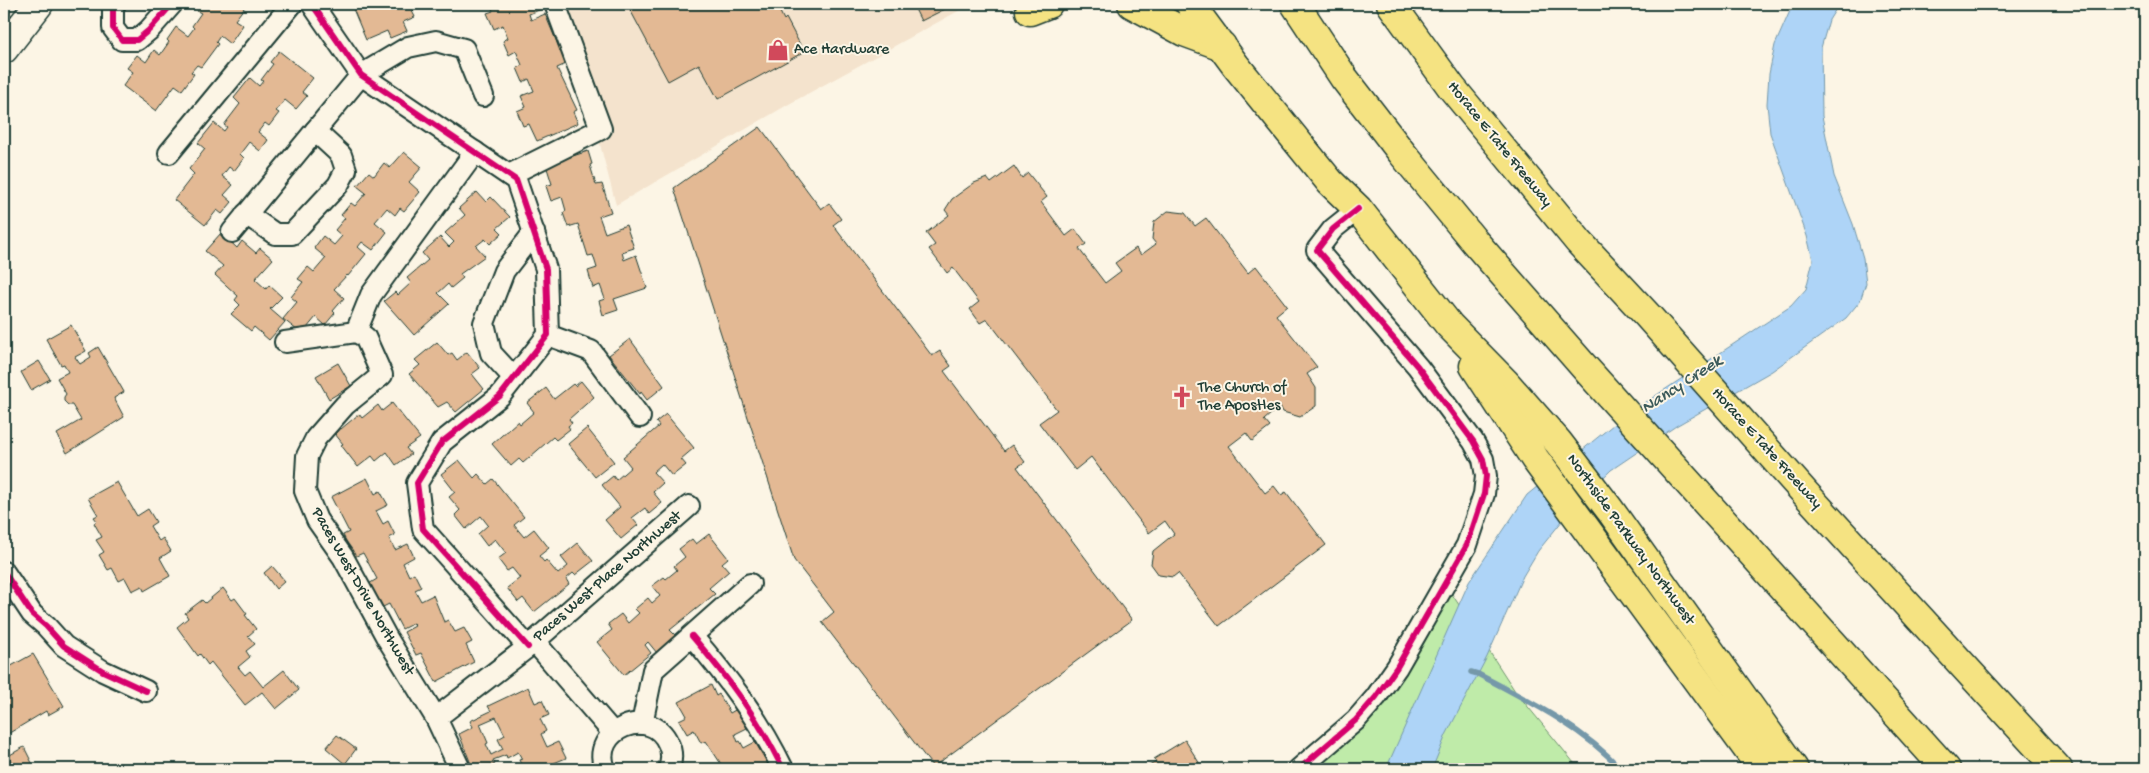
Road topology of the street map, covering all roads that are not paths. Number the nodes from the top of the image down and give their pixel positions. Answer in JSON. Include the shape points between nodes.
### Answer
{"nodes":[{"id":1,"x":39,"y":4,"type":"edge"},
{"id":2,"x":115,"y":4,"type":"edge"},
{"id":3,"x":172,"y":4,"type":"edge"},
{"id":4,"x":292,"y":4,"type":"edge"},
{"id":5,"x":312,"y":4,"type":"edge"},
{"id":6,"x":555,"y":4,"type":"edge"},
{"id":7,"x":1035,"y":4,"type":"edge"},
{"id":8,"x":1048,"y":4,"type":"edge"},
{"id":9,"x":1132,"y":4,"type":"edge"},
{"id":10,"x":1190,"y":4,"type":"edge"},
{"id":11,"x":1295,"y":4,"type":"edge"},
{"id":12,"x":1392,"y":4,"type":"edge"},
{"id":13,"x":1222,"y":46,"type":"junction"},
{"id":14,"x":4,"y":48,"type":"edge"},
{"id":15,"x":361,"y":75,"type":"junction"},
{"id":16,"x":483,"y":96,"type":"dead end"},
{"id":17,"x":315,"y":131,"type":"junction"},
{"id":18,"x":475,"y":152,"type":"junction"},
{"id":19,"x":169,"y":153,"type":"dead end"},
{"id":20,"x":509,"y":175,"type":"junction"},
{"id":21,"x":1358,"y":208,"type":"junction"},
{"id":22,"x":246,"y":214,"type":"junction"},
{"id":23,"x":232,"y":232,"type":"dead end"},
{"id":24,"x":534,"y":232,"type":"junction"},
{"id":25,"x":1449,"y":325,"type":"junction"},
{"id":26,"x":356,"y":332,"type":"junction"},
{"id":27,"x":548,"y":335,"type":"junction"},
{"id":28,"x":285,"y":342,"type":"dead end"},
{"id":29,"x":514,"y":378,"type":"junction"},
{"id":30,"x":640,"y":417,"type":"dead end"},
{"id":31,"x":689,"y":506,"type":"dead end"},
{"id":32,"x":4,"y":572,"type":"edge"},
{"id":33,"x":750,"y":584,"type":"dead end"},
{"id":34,"x":692,"y":636,"type":"junction"},
{"id":35,"x":531,"y":644,"type":"junction"},
{"id":36,"x":146,"y":691,"type":"dead end"},
{"id":37,"x":436,"y":718,"type":"junction"},
{"id":38,"x":642,"y":724,"type":"junction"},
{"id":39,"x":613,"y":733,"type":"junction"},
{"id":40,"x":460,"y":769,"type":"edge"},
{"id":41,"x":605,"y":769,"type":"edge"},
{"id":42,"x":669,"y":769,"type":"edge"},
{"id":43,"x":783,"y":769,"type":"edge"},
{"id":44,"x":1299,"y":769,"type":"edge"},
{"id":45,"x":1762,"y":769,"type":"edge"},
{"id":46,"x":1794,"y":769,"type":"edge"},
{"id":47,"x":1946,"y":769,"type":"edge"},
{"id":48,"x":2058,"y":769,"type":"edge"}],
"edges":[{"from":1,"to":14,"type":"main road"},
{"from":2,"to":3,"type":"street","via":[[113,28],[122,40],[137,40]]},
{"from":4,"to":19,"type":"street"},
{"from":5,"to":15,"type":"street"},
{"from":6,"to":20,"type":"street","via":[[601,129]]},
{"from":7,"to":8,"type":"main road","via":[[1030,10]]},
{"from":9,"to":13,"type":"main road","via":[[1184,32]]},
{"from":10,"to":13,"type":"main road","name":"Northside Parkway Northwest"},
{"from":11,"to":47,"type":"main road","via":[[1344,78],[1475,242]]},
{"from":12,"to":48,"type":"main road","name":"Horace E Tate Freeway","via":[[1452,88],[1573,235]]},
{"from":13,"to":21,"type":"main road","name":"Northside Parkway Northwest","via":[[1330,182]]},
{"from":15,"to":16,"type":"street","via":[[408,47],[436,41],[464,49]]},
{"from":15,"to":17,"type":"street"},
{"from":15,"to":18,"type":"street"},
{"from":17,"to":22,"type":"street"},
{"from":17,"to":22,"type":"street","via":[[341,155],[346,170],[338,185],[292,234],[275,234]]},
{"from":18,"to":20,"type":"street"},
{"from":18,"to":26,"type":"street","via":[[372,295]]},
{"from":20,"to":24,"type":"street","via":[[516,180]]},
{"from":21,"to":25,"type":"main road","name":"Northside Parkway Northwest"},
{"from":21,"to":44,"type":"street","via":[[1333,229],[1317,250],[1418,368],[1473,441],[1486,476],[1484,494],[1467,545],[1397,667],[1356,720]]},
{"from":22,"to":23,"type":"street"},
{"from":24,"to":27,"type":"street","via":[[546,268]]},
{"from":24,"to":29,"type":"street","via":[[504,271],[484,323],[491,352]]},
{"from":25,"to":45,"type":"main road","name":"Northside Parkway Northwest","via":[[1490,394],[1535,459]]},
{"from":25,"to":46,"type":"main road","name":"Northside Parkway Northwest","via":[[1558,442]]},
{"from":26,"to":28,"type":"street"},
{"from":26,"to":37,"type":"street","name":"Paces West Drive Northwest","via":[[365,337],[382,375],[345,405],[316,438],[307,456],[305,491],[317,520],[342,556]]},
{"from":27,"to":29,"type":"street"},
{"from":27,"to":30,"type":"street","via":[[591,351]]},
{"from":29,"to":35,"type":"street","via":[[500,396],[442,442],[417,484],[423,529]]},
{"from":31,"to":35,"type":"street","name":"Paces West Place Northwest"},
{"from":32,"to":36,"type":"street","via":[[32,614],[64,646],[103,671]]},
{"from":33,"to":34,"type":"street"},
{"from":34,"to":38,"type":"street","via":[[654,670]]},
{"from":34,"to":43,"type":"street","via":[[730,680],[770,742]]},
{"from":35,"to":37,"type":"street"},
{"from":35,"to":39,"type":"street"},
{"from":37,"to":40,"type":"street","name":"Paces West Drive Northwest"},
{"from":38,"to":39,"type":"street","via":[[629,724]]},
{"from":38,"to":42,"type":"street","via":[[655,727],[667,740],[672,758]]},
{"from":39,"to":41,"type":"street","via":[[604,748]]}]}
